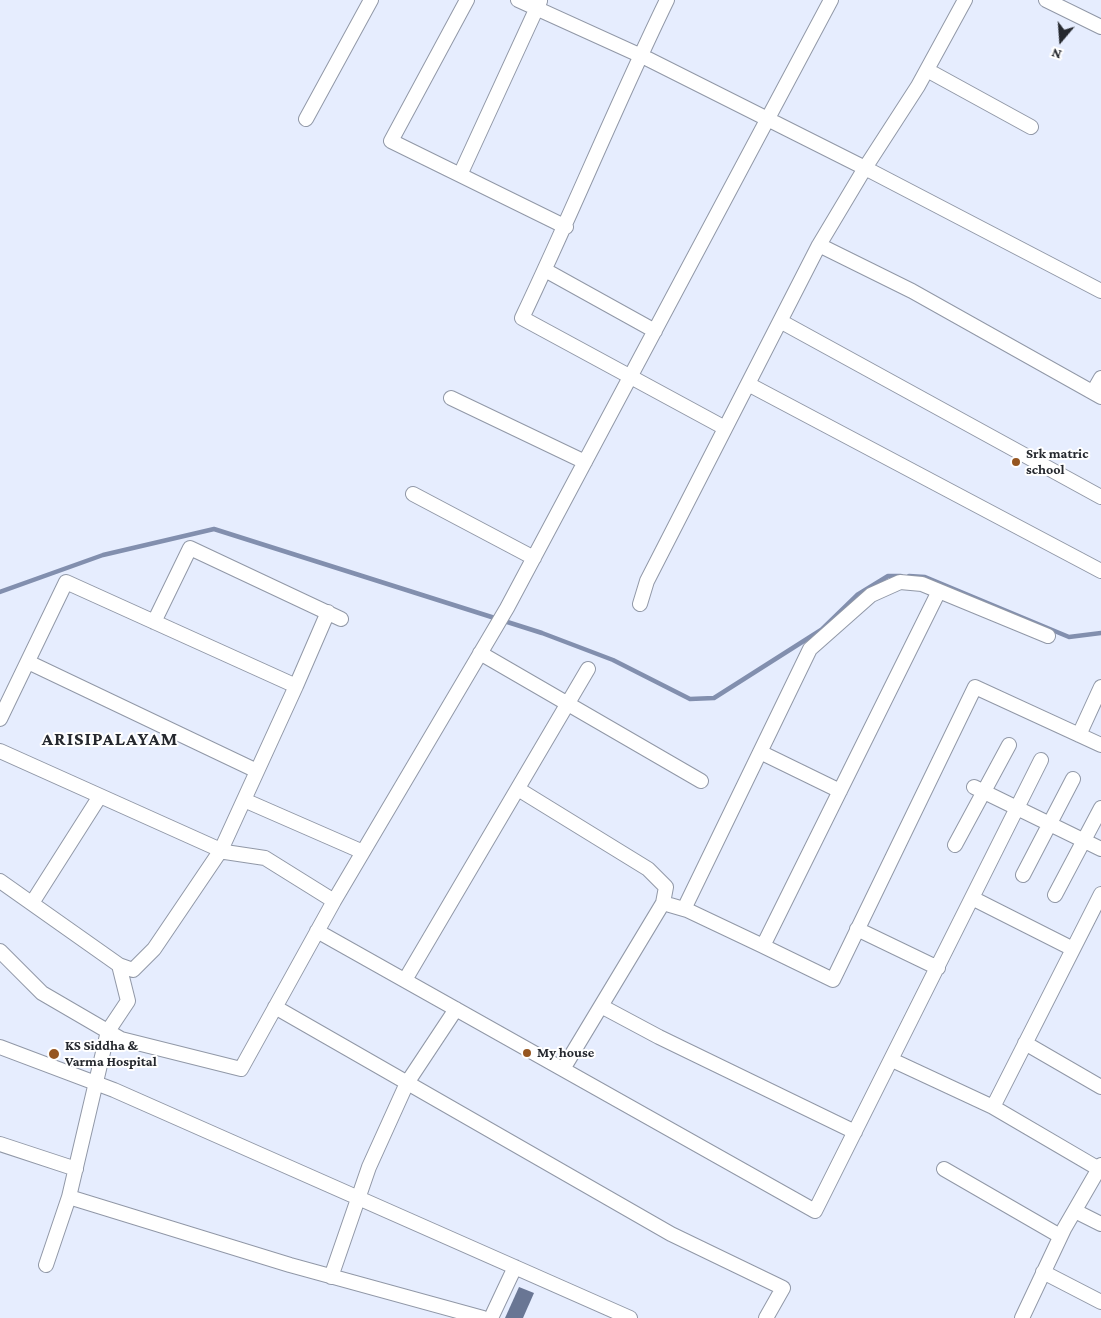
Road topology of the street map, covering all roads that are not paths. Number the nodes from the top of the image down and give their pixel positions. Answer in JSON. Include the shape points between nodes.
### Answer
{"nodes":[{"id":1,"x":371,"y":0,"type":"edge"},
{"id":2,"x":467,"y":0,"type":"edge"},
{"id":3,"x":518,"y":0,"type":"edge"},
{"id":4,"x":667,"y":0,"type":"edge"},
{"id":5,"x":831,"y":0,"type":"edge"},
{"id":6,"x":965,"y":0,"type":"edge"},
{"id":7,"x":1046,"y":0,"type":"edge"},
{"id":8,"x":538,"y":4,"type":"edge"},
{"id":9,"x":1101,"y":26,"type":"edge"},
{"id":10,"x":640,"y":56,"type":"junction"},
{"id":11,"x":927,"y":70,"type":"junction"},
{"id":12,"x":768,"y":119,"type":"junction"},
{"id":13,"x":306,"y":120,"type":"dead end"},
{"id":14,"x":1031,"y":127,"type":"dead end"},
{"id":15,"x":866,"y":168,"type":"junction"},
{"id":16,"x":460,"y":175,"type":"junction"},
{"id":17,"x":566,"y":227,"type":"junction"},
{"id":18,"x":819,"y":245,"type":"junction"},
{"id":19,"x":546,"y":270,"type":"junction"},
{"id":20,"x":1101,"y":291,"type":"edge"},
{"id":21,"x":780,"y":321,"type":"junction"},
{"id":22,"x":655,"y":331,"type":"junction"},
{"id":23,"x":631,"y":377,"type":"junction"},
{"id":24,"x":1101,"y":378,"type":"edge"},
{"id":25,"x":748,"y":384,"type":"junction"},
{"id":26,"x":1097,"y":394,"type":"edge"},
{"id":27,"x":451,"y":398,"type":"dead end"},
{"id":28,"x":725,"y":428,"type":"junction"},
{"id":29,"x":585,"y":462,"type":"junction"},
{"id":30,"x":413,"y":494,"type":"dead end"},
{"id":31,"x":1101,"y":497,"type":"edge"},
{"id":32,"x":534,"y":558,"type":"junction"},
{"id":33,"x":1101,"y":570,"type":"edge"},
{"id":34,"x":939,"y":591,"type":"junction"},
{"id":35,"x":640,"y":604,"type":"dead end"},
{"id":36,"x":328,"y":612,"type":"junction"},
{"id":37,"x":341,"y":619,"type":"dead end"},
{"id":38,"x":154,"y":622,"type":"junction"},
{"id":39,"x":1048,"y":636,"type":"dead end"},
{"id":40,"x":480,"y":653,"type":"junction"},
{"id":41,"x":28,"y":662,"type":"junction"},
{"id":42,"x":588,"y":669,"type":"dead end"},
{"id":43,"x":296,"y":686,"type":"junction"},
{"id":44,"x":1101,"y":687,"type":"edge"},
{"id":45,"x":568,"y":703,"type":"junction"},
{"id":46,"x":0,"y":719,"type":"edge"},
{"id":47,"x":1079,"y":735,"type":"junction"},
{"id":48,"x":1009,"y":745,"type":"dead end"},
{"id":49,"x":1101,"y":745,"type":"edge"},
{"id":50,"x":0,"y":751,"type":"edge"},
{"id":51,"x":760,"y":752,"type":"junction"},
{"id":52,"x":1041,"y":760,"type":"dead end"},
{"id":53,"x":257,"y":771,"type":"junction"},
{"id":54,"x":1073,"y":778,"type":"dead end"},
{"id":55,"x":701,"y":782,"type":"dead end"},
{"id":56,"x":518,"y":789,"type":"junction"},
{"id":57,"x":979,"y":789,"type":"junction"},
{"id":58,"x":840,"y":791,"type":"junction"},
{"id":59,"x":100,"y":796,"type":"junction"},
{"id":60,"x":244,"y":800,"type":"junction"},
{"id":61,"x":1017,"y":808,"type":"junction"},
{"id":62,"x":1101,"y":808,"type":"edge"},
{"id":63,"x":1050,"y":824,"type":"junction"},
{"id":64,"x":1084,"y":841,"type":"junction"},
{"id":65,"x":955,"y":845,"type":"dead end"},
{"id":66,"x":1101,"y":849,"type":"edge"},
{"id":67,"x":220,"y":850,"type":"junction"},
{"id":68,"x":363,"y":852,"type":"junction"},
{"id":69,"x":1023,"y":875,"type":"dead end"},
{"id":70,"x":0,"y":881,"type":"edge"},
{"id":71,"x":1101,"y":894,"type":"edge"},
{"id":72,"x":1055,"y":895,"type":"dead end"},
{"id":73,"x":972,"y":898,"type":"junction"},
{"id":74,"x":334,"y":901,"type":"junction"},
{"id":75,"x":663,"y":902,"type":"junction"},
{"id":76,"x":32,"y":903,"type":"junction"},
{"id":77,"x":684,"y":909,"type":"junction"},
{"id":78,"x":857,"y":929,"type":"junction"},
{"id":79,"x":317,"y":931,"type":"junction"},
{"id":80,"x":763,"y":946,"type":"junction"},
{"id":81,"x":1073,"y":949,"type":"junction"},
{"id":82,"x":0,"y":951,"type":"edge"},
{"id":83,"x":119,"y":965,"type":"junction"},
{"id":84,"x":938,"y":968,"type":"junction"},
{"id":85,"x":405,"y":980,"type":"junction"},
{"id":86,"x":601,"y":1006,"type":"junction"},
{"id":87,"x":275,"y":1007,"type":"junction"},
{"id":88,"x":456,"y":1009,"type":"junction"},
{"id":89,"x":108,"y":1031,"type":"junction"},
{"id":90,"x":1025,"y":1043,"type":"junction"},
{"id":91,"x":0,"y":1047,"type":"edge"},
{"id":92,"x":892,"y":1060,"type":"junction"},
{"id":93,"x":564,"y":1069,"type":"junction"},
{"id":94,"x":95,"y":1083,"type":"junction"},
{"id":95,"x":406,"y":1083,"type":"junction"},
{"id":96,"x":1101,"y":1087,"type":"edge"},
{"id":97,"x":993,"y":1106,"type":"junction"},
{"id":98,"x":855,"y":1132,"type":"junction"},
{"id":99,"x":0,"y":1144,"type":"edge"},
{"id":100,"x":1100,"y":1167,"type":"edge"},
{"id":101,"x":76,"y":1169,"type":"junction"},
{"id":102,"x":944,"y":1169,"type":"dead end"},
{"id":103,"x":69,"y":1197,"type":"junction"},
{"id":104,"x":359,"y":1199,"type":"junction"},
{"id":105,"x":1074,"y":1211,"type":"junction"},
{"id":106,"x":1101,"y":1224,"type":"edge"},
{"id":107,"x":1060,"y":1236,"type":"junction"},
{"id":108,"x":46,"y":1265,"type":"dead end"},
{"id":109,"x":515,"y":1267,"type":"junction"},
{"id":110,"x":1043,"y":1272,"type":"junction"},
{"id":111,"x":331,"y":1277,"type":"junction"},
{"id":112,"x":1101,"y":1302,"type":"edge"},
{"id":113,"x":483,"y":1318,"type":"edge"},
{"id":114,"x":490,"y":1318,"type":"edge"},
{"id":115,"x":630,"y":1318,"type":"edge"},
{"id":116,"x":766,"y":1318,"type":"edge"},
{"id":117,"x":1022,"y":1318,"type":"edge"}],
"edges":[{"from":1,"to":13,"type":"street"},
{"from":2,"to":16,"type":"street","via":[[391,141]]},
{"from":3,"to":8,"type":"street"},
{"from":4,"to":10,"type":"street"},
{"from":5,"to":12,"type":"street"},
{"from":6,"to":11,"type":"street"},
{"from":7,"to":9,"type":"street"},
{"from":8,"to":10,"type":"street"},
{"from":8,"to":16,"type":"street"},
{"from":10,"to":12,"type":"street"},
{"from":10,"to":17,"type":"street","via":[[582,183]]},
{"from":11,"to":14,"type":"street"},
{"from":11,"to":15,"type":"street"},
{"from":12,"to":15,"type":"street"},
{"from":12,"to":22,"type":"street"},
{"from":15,"to":18,"type":"street"},
{"from":15,"to":20,"type":"street"},
{"from":16,"to":17,"type":"street"},
{"from":17,"to":19,"type":"street"},
{"from":18,"to":21,"type":"street"},
{"from":18,"to":26,"type":"street","via":[[912,291]]},
{"from":19,"to":22,"type":"street"},
{"from":19,"to":23,"type":"street","via":[[522,318]]},
{"from":21,"to":25,"type":"street"},
{"from":21,"to":31,"type":"street"},
{"from":22,"to":23,"type":"street"},
{"from":23,"to":28,"type":"street"},
{"from":23,"to":29,"type":"street"},
{"from":24,"to":26,"type":"street"},
{"from":25,"to":28,"type":"street"},
{"from":25,"to":33,"type":"street"},
{"from":27,"to":29,"type":"street"},
{"from":28,"to":35,"type":"street","via":[[647,581]]},
{"from":29,"to":32,"type":"street"},
{"from":30,"to":32,"type":"street"},
{"from":32,"to":40,"type":"street"},
{"from":34,"to":39,"type":"street"},
{"from":34,"to":51,"type":"street","via":[[922,584],[900,582],[893,585],[871,595],[810,649]]},
{"from":34,"to":58,"type":"street"},
{"from":36,"to":37,"type":"street"},
{"from":36,"to":38,"type":"street","via":[[190,548]]},
{"from":36,"to":43,"type":"street"},
{"from":38,"to":41,"type":"street","via":[[66,582]]},
{"from":38,"to":43,"type":"street"},
{"from":40,"to":45,"type":"street"},
{"from":40,"to":68,"type":"street"},
{"from":41,"to":46,"type":"street"},
{"from":41,"to":53,"type":"street"},
{"from":42,"to":45,"type":"street"},
{"from":43,"to":53,"type":"street"},
{"from":44,"to":47,"type":"street"},
{"from":45,"to":55,"type":"street"},
{"from":45,"to":56,"type":"street"},
{"from":47,"to":49,"type":"street"},
{"from":47,"to":78,"type":"street","via":[[975,687]]},
{"from":48,"to":57,"type":"street"},
{"from":50,"to":59,"type":"street"},
{"from":51,"to":58,"type":"street"},
{"from":51,"to":77,"type":"street"},
{"from":52,"to":61,"type":"street"},
{"from":53,"to":60,"type":"street"},
{"from":54,"to":63,"type":"street"},
{"from":56,"to":75,"type":"street","via":[[648,870],[666,887]]},
{"from":56,"to":85,"type":"street"},
{"from":57,"to":61,"type":"street"},
{"from":57,"to":65,"type":"street"},
{"from":58,"to":80,"type":"street"},
{"from":59,"to":67,"type":"street"},
{"from":59,"to":76,"type":"street"},
{"from":60,"to":67,"type":"street"},
{"from":60,"to":68,"type":"street"},
{"from":61,"to":63,"type":"street"},
{"from":61,"to":73,"type":"street"},
{"from":62,"to":64,"type":"street"},
{"from":63,"to":64,"type":"street"},
{"from":63,"to":69,"type":"street"},
{"from":64,"to":66,"type":"street"},
{"from":64,"to":72,"type":"street"},
{"from":67,"to":74,"type":"street","via":[[265,858]]},
{"from":67,"to":83,"type":"street","via":[[154,949],[133,970]]},
{"from":68,"to":74,"type":"street"},
{"from":70,"to":76,"type":"street"},
{"from":71,"to":81,"type":"street"},
{"from":73,"to":81,"type":"street"},
{"from":73,"to":84,"type":"street"},
{"from":74,"to":79,"type":"street"},
{"from":75,"to":77,"type":"street"},
{"from":75,"to":86,"type":"street"},
{"from":76,"to":83,"type":"street"},
{"from":77,"to":80,"type":"street"},
{"from":78,"to":80,"type":"street","via":[[833,980]]},
{"from":78,"to":84,"type":"street"},
{"from":79,"to":85,"type":"street"},
{"from":79,"to":87,"type":"street"},
{"from":81,"to":90,"type":"street"},
{"from":82,"to":89,"type":"street","via":[[42,993]]},
{"from":83,"to":89,"type":"street","via":[[128,1001]]},
{"from":84,"to":92,"type":"street"},
{"from":85,"to":88,"type":"street"},
{"from":86,"to":93,"type":"street"},
{"from":86,"to":98,"type":"street"},
{"from":87,"to":89,"type":"street","via":[[241,1069],[121,1039]]},
{"from":87,"to":95,"type":"street"},
{"from":88,"to":93,"type":"street"},
{"from":88,"to":95,"type":"street"},
{"from":89,"to":94,"type":"street"},
{"from":90,"to":96,"type":"street"},
{"from":90,"to":97,"type":"street"},
{"from":91,"to":94,"type":"street"},
{"from":92,"to":97,"type":"street"},
{"from":92,"to":98,"type":"street"},
{"from":93,"to":98,"type":"street","via":[[815,1211]]},
{"from":94,"to":101,"type":"street"},
{"from":94,"to":104,"type":"street"},
{"from":95,"to":104,"type":"street","via":[[369,1167]]},
{"from":95,"to":116,"type":"street","via":[[671,1234],[783,1288]]},
{"from":97,"to":100,"type":"street"},
{"from":99,"to":101,"type":"street"},
{"from":100,"to":105,"type":"street"},
{"from":101,"to":103,"type":"street"},
{"from":102,"to":107,"type":"street"},
{"from":103,"to":108,"type":"street"},
{"from":103,"to":111,"type":"street"},
{"from":104,"to":109,"type":"street"},
{"from":104,"to":111,"type":"street"},
{"from":105,"to":106,"type":"street"},
{"from":105,"to":107,"type":"street"},
{"from":107,"to":110,"type":"street"},
{"from":109,"to":114,"type":"street"},
{"from":109,"to":115,"type":"street"},
{"from":110,"to":112,"type":"street"},
{"from":110,"to":117,"type":"street"},
{"from":111,"to":113,"type":"street"}]}
